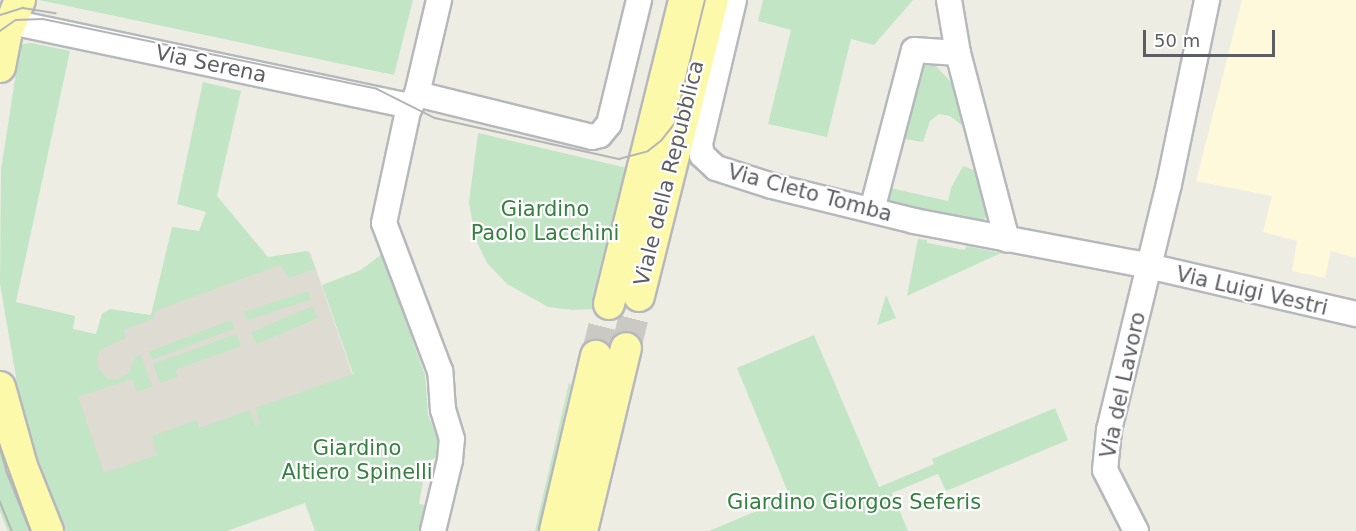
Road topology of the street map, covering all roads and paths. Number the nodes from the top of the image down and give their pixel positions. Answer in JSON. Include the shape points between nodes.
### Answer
{"nodes":[{"id":1,"x":439,"y":0,"type":"edge"},
{"id":2,"x":639,"y":0,"type":"edge"},
{"id":3,"x":684,"y":0,"type":"edge"},
{"id":4,"x":713,"y":0,"type":"edge"},
{"id":5,"x":734,"y":0,"type":"edge"},
{"id":6,"x":950,"y":0,"type":"edge"},
{"id":7,"x":1208,"y":0,"type":"edge"},
{"id":8,"x":15,"y":11,"type":"edge"},
{"id":9,"x":958,"y":53,"type":"junction"},
{"id":10,"x":0,"y":68,"type":"edge"},
{"id":11,"x":414,"y":100,"type":"junction"},
{"id":12,"x":872,"y":210,"type":"junction"},
{"id":13,"x":626,"y":237,"type":"junction"},
{"id":14,"x":1007,"y":240,"type":"junction"},
{"id":15,"x":1149,"y":267,"type":"junction"},
{"id":16,"x":609,"y":304,"type":"tunnel mouth"},
{"id":17,"x":1356,"y":314,"type":"edge"},
{"id":18,"x":626,"y":348,"type":"tunnel mouth"},
{"id":19,"x":596,"y":356,"type":"tunnel mouth"},
{"id":20,"x":0,"y":388,"type":"edge"},
{"id":21,"x":48,"y":531,"type":"edge"},
{"id":22,"x":433,"y":531,"type":"edge"},
{"id":23,"x":555,"y":531,"type":"edge"},
{"id":24,"x":582,"y":531,"type":"edge"},
{"id":25,"x":1137,"y":531,"type":"edge"}],
"edges":[{"from":1,"to":11,"type":"street"},
{"from":2,"to":11,"type":"street","name":"Via Serena","via":[[609,124],[603,134],[592,137]]},
{"from":3,"to":13,"type":"main road","name":"Viale della Repubblica"},
{"from":4,"to":13,"type":"main road","name":"Viale della Repubblica","via":[[639,296]]},
{"from":5,"to":12,"type":"street","name":"Via Cleto Tomba","via":[[700,144],[702,155],[725,171]]},
{"from":6,"to":9,"type":"street"},
{"from":7,"to":15,"type":"street","name":"Via del Lavoro"},
{"from":8,"to":10,"type":"main road"},
{"from":8,"to":11,"type":"street","name":"Via Serena"},
{"from":9,"to":12,"type":"street","via":[[914,50]]},
{"from":9,"to":14,"type":"street"},
{"from":11,"to":22,"type":"street","via":[[385,215],[385,230],[440,371],[443,410],[452,439]]},
{"from":12,"to":14,"type":"street","name":"Via Cleto Tomba"},
{"from":13,"to":16,"type":"main road","name":"Viale della Repubblica"},
{"from":14,"to":15,"type":"street"},
{"from":15,"to":17,"type":"street","name":"Via Luigi Vestri"},
{"from":15,"to":25,"type":"street","name":"Via del Lavoro","via":[[1109,430],[1105,470]]},
{"from":18,"to":24,"type":"main road"},
{"from":19,"to":23,"type":"main road"},
{"from":20,"to":21,"type":"main road","via":[[22,466]]}]}
